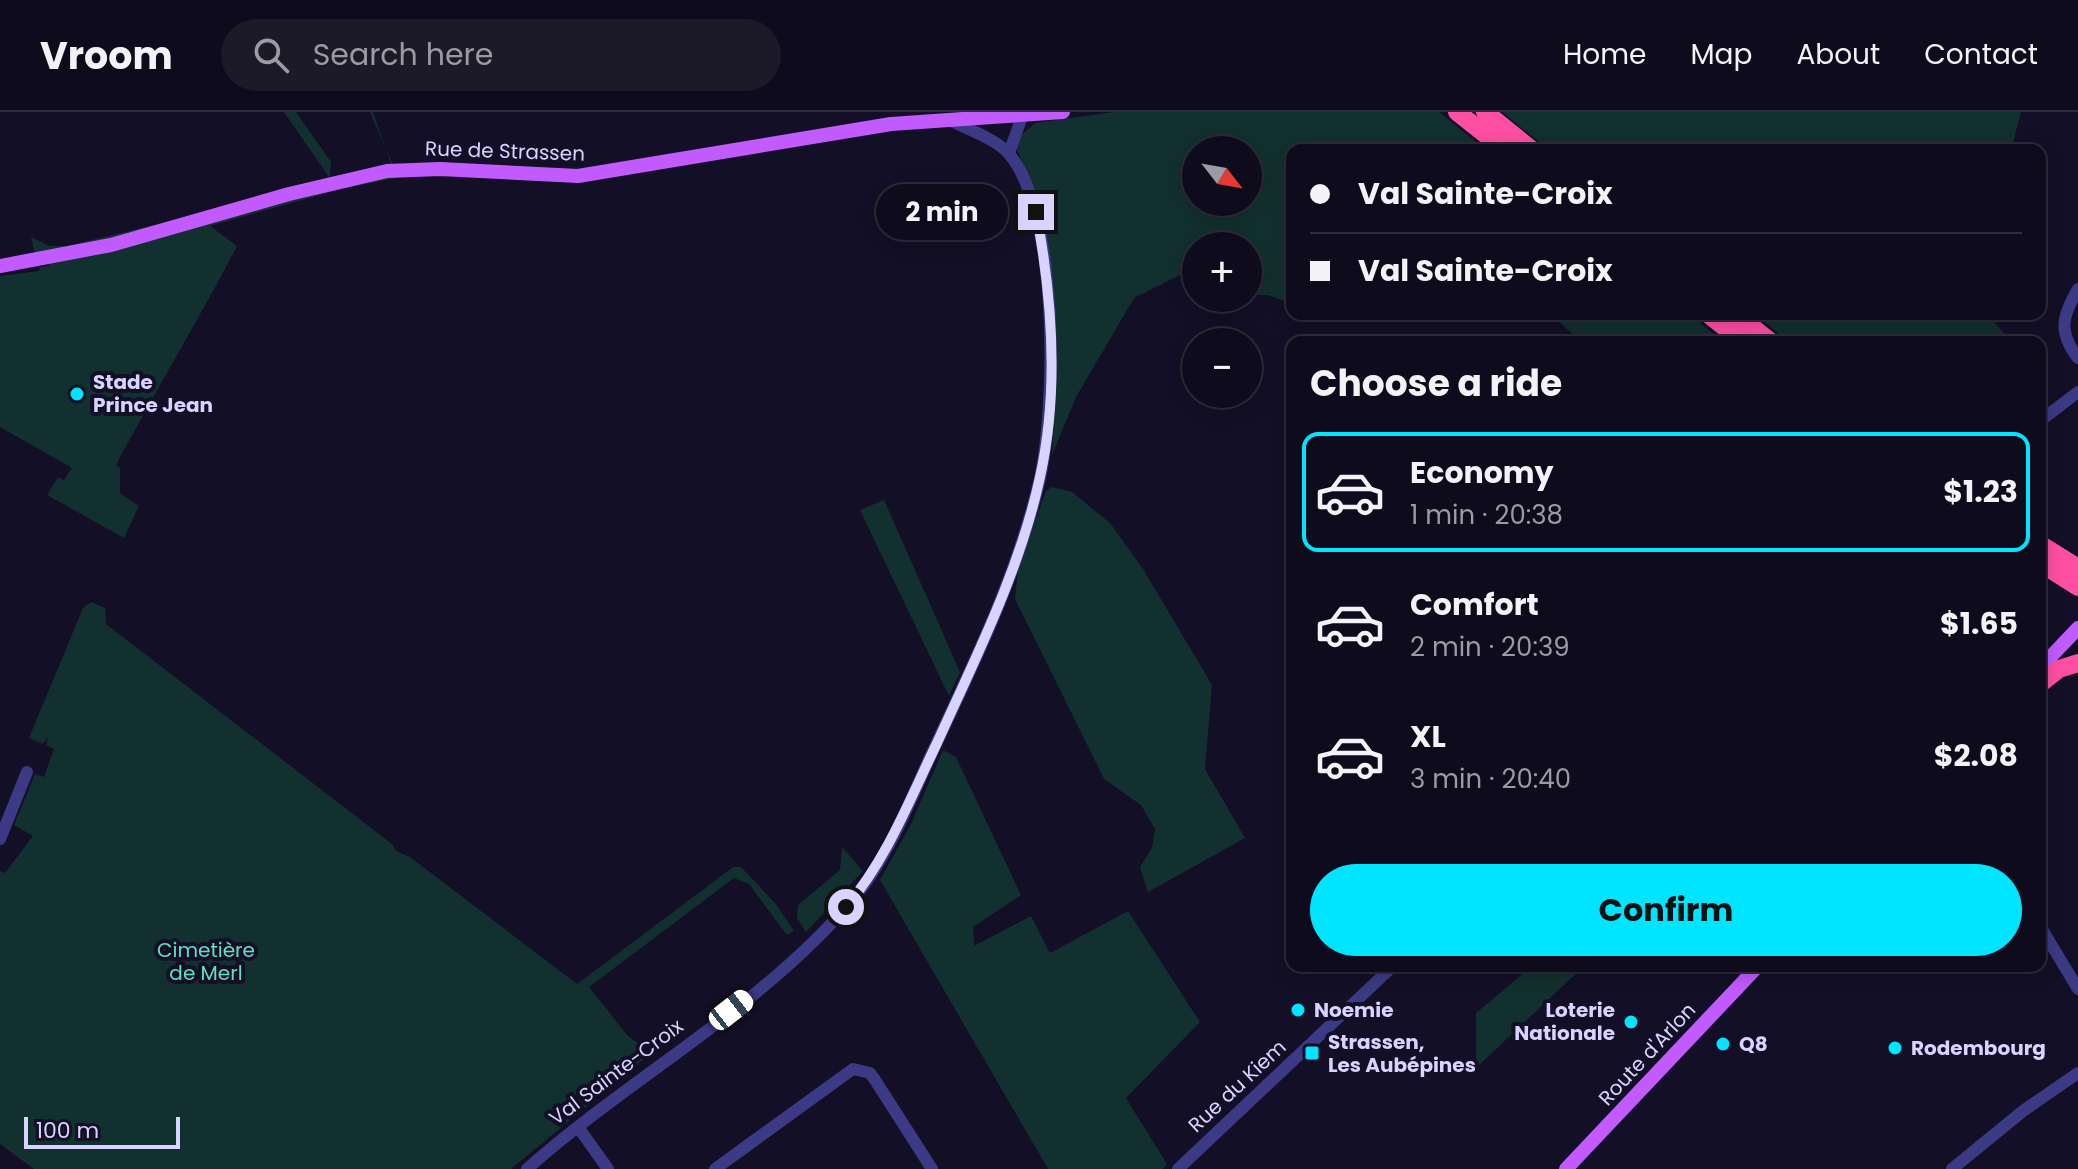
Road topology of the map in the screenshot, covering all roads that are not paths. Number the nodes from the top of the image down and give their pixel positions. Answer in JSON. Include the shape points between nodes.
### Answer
{"nodes":[{"id":1,"x":1063,"y":112,"type":"edge"},
{"id":2,"x":1457,"y":112,"type":"edge"},
{"id":3,"x":1485,"y":112,"type":"edge"},
{"id":4,"x":1023,"y":114,"type":"junction"},
{"id":5,"x":946,"y":118,"type":"junction"},
{"id":6,"x":1497,"y":144,"type":"edge"},
{"id":7,"x":1525,"y":144,"type":"edge"},
{"id":8,"x":1009,"y":153,"type":"junction"},
{"id":9,"x":0,"y":266,"type":"edge"},
{"id":10,"x":2078,"y":289,"type":"edge"},
{"id":11,"x":1716,"y":320,"type":"edge"},
{"id":12,"x":1744,"y":320,"type":"edge"},
{"id":13,"x":1736,"y":336,"type":"edge"},
{"id":14,"x":1764,"y":336,"type":"edge"},
{"id":15,"x":2078,"y":358,"type":"edge"},
{"id":16,"x":2078,"y":392,"type":"edge"},
{"id":17,"x":2046,"y":416,"type":"edge"},
{"id":18,"x":2046,"y":550,"type":"edge"},
{"id":19,"x":2046,"y":565,"type":"edge"},
{"id":20,"x":2070,"y":573,"type":"edge"},
{"id":21,"x":2078,"y":589,"type":"edge"},
{"id":22,"x":2078,"y":628,"type":"edge"},
{"id":23,"x":2046,"y":662,"type":"edge"},
{"id":24,"x":2078,"y":663,"type":"edge"},
{"id":25,"x":2046,"y":679,"type":"edge"},
{"id":26,"x":27,"y":772,"type":"dead end"},
{"id":27,"x":0,"y":839,"type":"edge"},
{"id":28,"x":2046,"y":936,"type":"edge"},
{"id":29,"x":1387,"y":972,"type":"edge"},
{"id":30,"x":1752,"y":972,"type":"edge"},
{"id":31,"x":2078,"y":989,"type":"edge"},
{"id":32,"x":2078,"y":1073,"type":"edge"},
{"id":33,"x":578,"y":1127,"type":"junction"},
{"id":34,"x":527,"y":1169,"type":"edge"},
{"id":35,"x":608,"y":1169,"type":"edge"},
{"id":36,"x":715,"y":1169,"type":"edge"},
{"id":37,"x":932,"y":1169,"type":"edge"},
{"id":38,"x":1178,"y":1169,"type":"edge"},
{"id":39,"x":1566,"y":1169,"type":"edge"},
{"id":40,"x":1952,"y":1169,"type":"edge"}],
"edges":[{"from":1,"to":4,"type":"main road","name":"Rue de Strassen"},
{"from":2,"to":6,"type":"highway"},
{"from":3,"to":7,"type":"highway"},
{"from":4,"to":5,"type":"main road","name":"Rue de Strassen"},
{"from":4,"to":8,"type":"street"},
{"from":5,"to":8,"type":"street"},
{"from":5,"to":9,"type":"main road","name":"Rue de Strassen","via":[[578,176],[387,171],[111,245]]},
{"from":8,"to":33,"type":"street","name":"Val Sainte-Croix","via":[[1036,212],[1050,366],[1040,477],[985,637],[897,829],[856,895],[798,958]]},
{"from":10,"to":15,"type":"street","via":[[2063,318],[2063,333]]},
{"from":11,"to":13,"type":"highway"},
{"from":12,"to":14,"type":"highway"},
{"from":16,"to":17,"type":"street"},
{"from":18,"to":20,"type":"highway"},
{"from":19,"to":20,"type":"highway"},
{"from":20,"to":21,"type":"highway"},
{"from":22,"to":23,"type":"main road"},
{"from":24,"to":25,"type":"highway"},
{"from":26,"to":27,"type":"street"},
{"from":28,"to":31,"type":"street"},
{"from":29,"to":38,"type":"street","name":"Rue du Kiem"},
{"from":30,"to":39,"type":"main road","name":"Route d'Arlon"},
{"from":32,"to":40,"type":"street"},
{"from":33,"to":34,"type":"street","name":"Val Sainte-Croix"},
{"from":33,"to":35,"type":"street"},
{"from":36,"to":37,"type":"street","via":[[843,1074],[860,1069],[875,1080]]}]}
